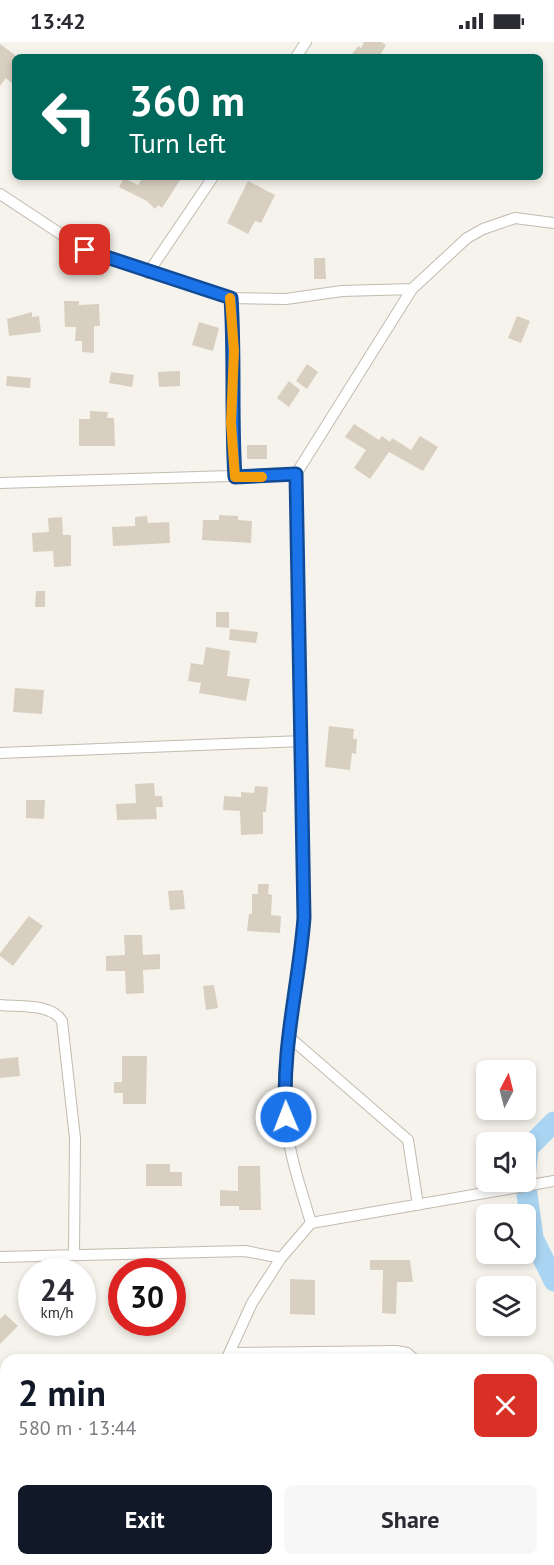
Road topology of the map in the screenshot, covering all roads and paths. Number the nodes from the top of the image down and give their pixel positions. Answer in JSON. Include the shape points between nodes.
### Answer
{"nodes":[{"id":1,"x":211,"y":180,"type":"edge"},
{"id":2,"x":0,"y":194,"type":"edge"},
{"id":3,"x":554,"y":223,"type":"edge"},
{"id":4,"x":148,"y":273,"type":"junction"},
{"id":5,"x":412,"y":288,"type":"junction"},
{"id":6,"x":231,"y":298,"type":"junction"},
{"id":7,"x":296,"y":474,"type":"junction"},
{"id":8,"x":235,"y":477,"type":"junction"},
{"id":9,"x":0,"y":483,"type":"edge"},
{"id":10,"x":302,"y":741,"type":"junction"},
{"id":11,"x":0,"y":753,"type":"edge"},
{"id":12,"x":0,"y":1005,"type":"edge"},
{"id":13,"x":288,"y":1036,"type":"junction"},
{"id":14,"x":550,"y":1182,"type":"edge"},
{"id":15,"x":418,"y":1205,"type":"junction"},
{"id":16,"x":311,"y":1223,"type":"junction"},
{"id":17,"x":74,"y":1255,"type":"junction"},
{"id":18,"x":0,"y":1257,"type":"edge"},
{"id":19,"x":281,"y":1258,"type":"junction"},
{"id":20,"x":229,"y":1354,"type":"edge"},
{"id":21,"x":312,"y":1354,"type":"edge"},
{"id":22,"x":408,"y":1354,"type":"edge"}],
"edges":[{"from":1,"to":4,"type":"street"},
{"from":2,"to":4,"type":"street","via":[[85,250]]},
{"from":3,"to":5,"type":"street","via":[[515,218],[483,229],[466,238]]},
{"from":4,"to":6,"type":"street"},
{"from":5,"to":6,"type":"street","via":[[342,291],[286,299]]},
{"from":5,"to":7,"type":"street"},
{"from":6,"to":8,"type":"street"},
{"from":7,"to":8,"type":"street"},
{"from":7,"to":10,"type":"street"},
{"from":8,"to":9,"type":"street"},
{"from":10,"to":11,"type":"street"},
{"from":10,"to":13,"type":"street","via":[[304,918]]},
{"from":12,"to":17,"type":"street","via":[[45,1009],[59,1015],[62,1021],[75,1138]]},
{"from":13,"to":15,"type":"street","via":[[408,1140]]},
{"from":13,"to":16,"type":"street","via":[[287,1131]]},
{"from":14,"to":15,"type":"street"},
{"from":15,"to":16,"type":"street"},
{"from":16,"to":19,"type":"street"},
{"from":17,"to":18,"type":"street"},
{"from":17,"to":19,"type":"street","via":[[245,1251]]},
{"from":19,"to":20,"type":"street","via":[[252,1303]]},
{"from":21,"to":22,"type":"street"}]}
